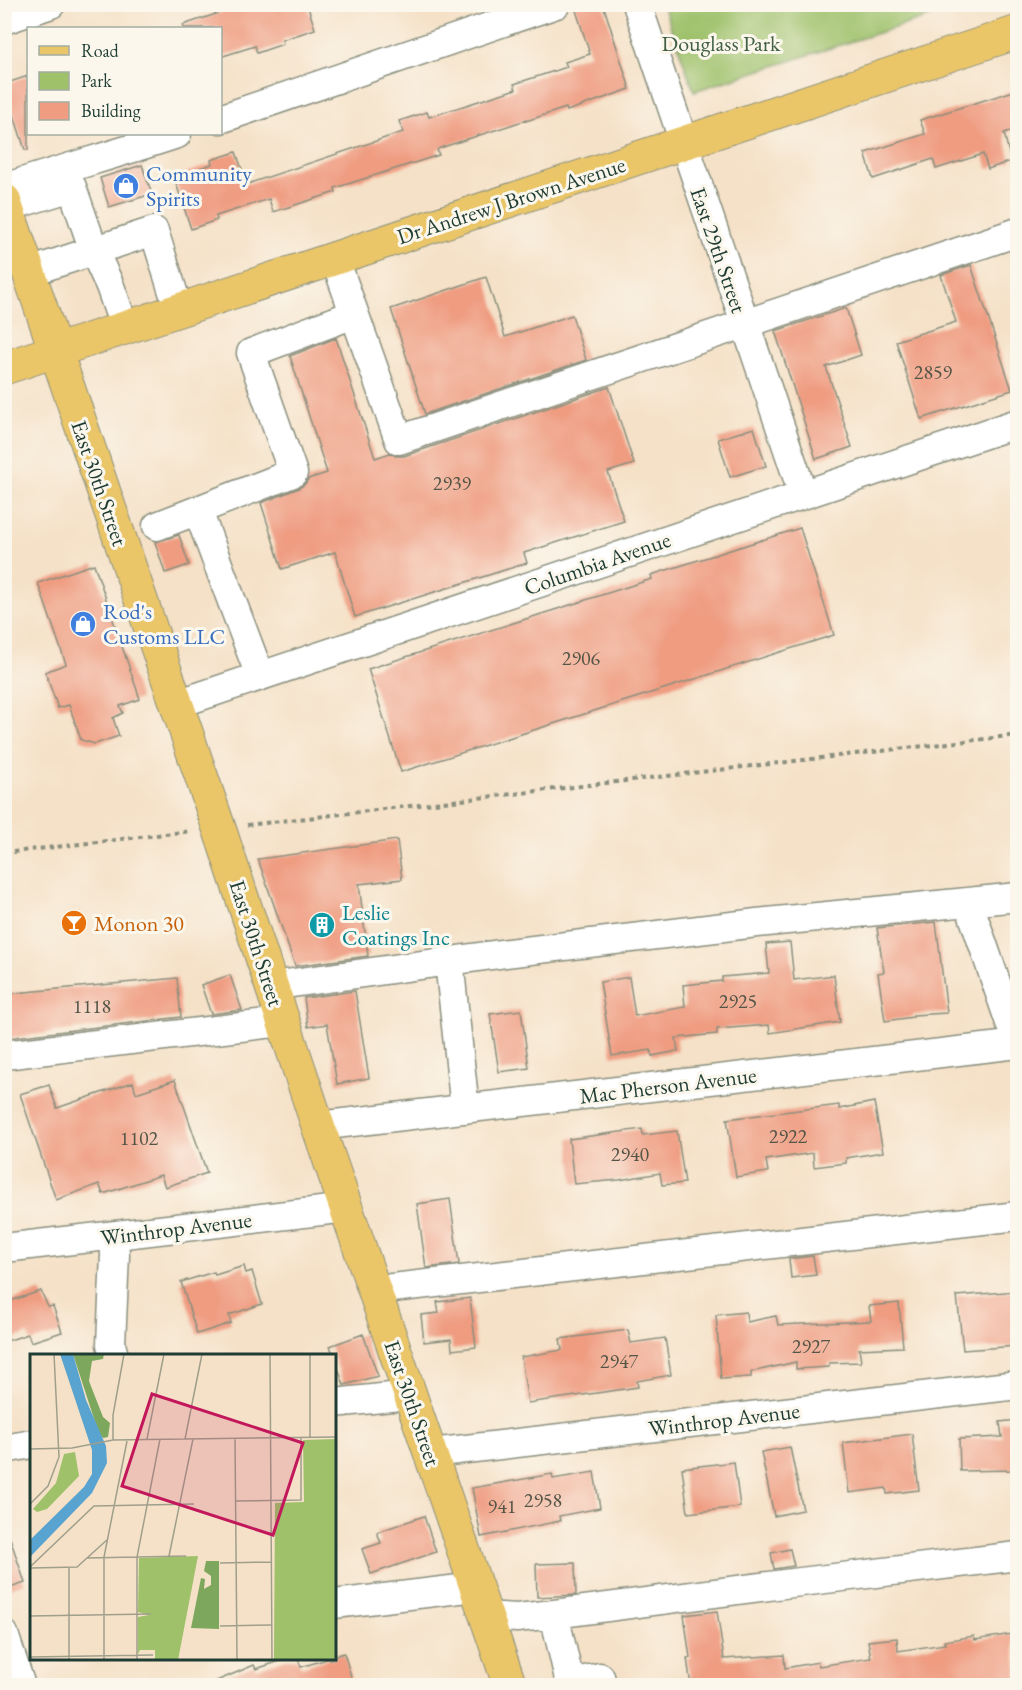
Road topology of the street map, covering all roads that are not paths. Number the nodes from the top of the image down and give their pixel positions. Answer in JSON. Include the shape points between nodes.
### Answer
{"nodes":[{"id":1,"x":51,"y":4,"type":"edge"},
{"id":2,"x":556,"y":4,"type":"edge"},
{"id":3,"x":637,"y":4,"type":"edge"},
{"id":4,"x":4,"y":20,"type":"edge"},
{"id":5,"x":1017,"y":32,"type":"edge"},
{"id":6,"x":222,"y":118,"type":"edge"},
{"id":7,"x":174,"y":135,"type":"edge"},
{"id":8,"x":682,"y":143,"type":"junction"},
{"id":9,"x":5,"y":198,"type":"edge"},
{"id":10,"x":1017,"y":232,"type":"edge"},
{"id":11,"x":94,"y":251,"type":"junction"},
{"id":12,"x":335,"y":259,"type":"junction"},
{"id":13,"x":29,"y":272,"type":"junction"},
{"id":14,"x":179,"y":311,"type":"junction"},
{"id":15,"x":354,"y":314,"type":"junction"},
{"id":16,"x":745,"y":324,"type":"junction"},
{"id":17,"x":125,"y":329,"type":"junction"},
{"id":18,"x":56,"y":352,"type":"junction"},
{"id":19,"x":4,"y":368,"type":"edge"},
{"id":20,"x":1017,"y":423,"type":"edge"},
{"id":21,"x":803,"y":494,"type":"junction"},
{"id":22,"x":198,"y":511,"type":"junction"},
{"id":23,"x":157,"y":526,"type":"dead end"},
{"id":24,"x":260,"y":676,"type":"junction"},
{"id":25,"x":177,"y":704,"type":"junction"},
{"id":26,"x":1017,"y":897,"type":"edge"},
{"id":27,"x":969,"y":903,"type":"junction"},
{"id":28,"x":449,"y":961,"type":"junction"},
{"id":29,"x":271,"y":986,"type":"junction"},
{"id":30,"x":283,"y":1022,"type":"junction"},
{"id":31,"x":1017,"y":1044,"type":"edge"},
{"id":32,"x":4,"y":1055,"type":"edge"},
{"id":33,"x":465,"y":1109,"type":"junction"},
{"id":34,"x":318,"y":1126,"type":"junction"},
{"id":35,"x":347,"y":1208,"type":"junction"},
{"id":36,"x":1017,"y":1216,"type":"edge"},
{"id":37,"x":114,"y":1236,"type":"junction"},
{"id":38,"x":4,"y":1248,"type":"edge"},
{"id":39,"x":375,"y":1290,"type":"junction"},
{"id":40,"x":114,"y":1354,"type":"edge"},
{"id":41,"x":1017,"y":1385,"type":"edge"},
{"id":42,"x":410,"y":1395,"type":"junction"},
{"id":43,"x":336,"y":1403,"type":"edge"},
{"id":44,"x":30,"y":1444,"type":"edge"},
{"id":45,"x":4,"y":1449,"type":"edge"},
{"id":46,"x":430,"y":1453,"type":"junction"},
{"id":47,"x":1017,"y":1556,"type":"edge"},
{"id":48,"x":481,"y":1602,"type":"junction"},
{"id":49,"x":336,"y":1604,"type":"edge"},
{"id":50,"x":554,"y":1614,"type":"junction"},
{"id":51,"x":12,"y":1640,"type":"edge"},
{"id":52,"x":566,"y":1684,"type":"edge"},
{"id":53,"x":21,"y":1686,"type":"edge"},
{"id":54,"x":510,"y":1686,"type":"edge"},
{"id":55,"x":603,"y":1686,"type":"edge"}],
"edges":[{"from":1,"to":4,"type":"street"},
{"from":2,"to":6,"type":"street"},
{"from":3,"to":8,"type":"street","name":"East 29th Street"},
{"from":5,"to":8,"type":"main road","name":"Dr Andrew J Brown Avenue"},
{"from":7,"to":9,"type":"street","via":[[72,165]]},
{"from":8,"to":12,"type":"main road","name":"Dr Andrew J Brown Avenue"},
{"from":8,"to":16,"type":"street","name":"East 29th Street"},
{"from":9,"to":11,"type":"street","via":[[72,187]]},
{"from":9,"to":13,"type":"main road","name":"East 30th Street"},
{"from":10,"to":16,"type":"street"},
{"from":11,"to":13,"type":"street"},
{"from":11,"to":14,"type":"street","via":[[154,231]]},
{"from":11,"to":17,"type":"street"},
{"from":12,"to":14,"type":"main road","name":"Dr Andrew J Brown Avenue"},
{"from":12,"to":15,"type":"street"},
{"from":13,"to":18,"type":"main road","name":"East 30th Street"},
{"from":14,"to":17,"type":"main road","name":"Dr Andrew J Brown Avenue"},
{"from":15,"to":16,"type":"street","via":[[399,440]]},
{"from":15,"to":22,"type":"street","via":[[251,353],[293,474]]},
{"from":16,"to":21,"type":"street","name":"East 29th Street"},
{"from":17,"to":18,"type":"main road","name":"Dr Andrew J Brown Avenue"},
{"from":18,"to":19,"type":"main road","name":"Dr Andrew J Brown Avenue"},
{"from":18,"to":25,"type":"main road","name":"East 30th Street"},
{"from":20,"to":21,"type":"street","name":"Columbia Avenue"},
{"from":21,"to":24,"type":"street","name":"Columbia Avenue"},
{"from":22,"to":23,"type":"street"},
{"from":22,"to":24,"type":"street"},
{"from":24,"to":25,"type":"street","name":"Columbia Avenue"},
{"from":25,"to":29,"type":"main road","name":"East 30th Street"},
{"from":26,"to":27,"type":"street"},
{"from":27,"to":28,"type":"street","via":[[757,923]]},
{"from":27,"to":31,"type":"street"},
{"from":28,"to":29,"type":"street"},
{"from":28,"to":33,"type":"street"},
{"from":29,"to":30,"type":"main road","name":"East 30th Street"},
{"from":30,"to":32,"type":"street"},
{"from":30,"to":34,"type":"main road","name":"East 30th Street"},
{"from":31,"to":33,"type":"street","name":"Mac Pherson Avenue"},
{"from":33,"to":34,"type":"street","name":"Mac Pherson Avenue"},
{"from":34,"to":35,"type":"main road","name":"East 30th Street"},
{"from":35,"to":37,"type":"street","name":"Winthrop Avenue"},
{"from":35,"to":39,"type":"main road","name":"East 30th Street"},
{"from":36,"to":39,"type":"street"},
{"from":37,"to":38,"type":"street","name":"Winthrop Avenue"},
{"from":37,"to":40,"type":"street"},
{"from":39,"to":42,"type":"main road","name":"East 30th Street"},
{"from":41,"to":46,"type":"street","name":"Winthrop Avenue"},
{"from":42,"to":43,"type":"street"},
{"from":42,"to":46,"type":"main road","name":"East 30th Street"},
{"from":44,"to":45,"type":"street"},
{"from":46,"to":48,"type":"main road","name":"East 30th Street"},
{"from":47,"to":50,"type":"street"},
{"from":48,"to":49,"type":"street"},
{"from":48,"to":50,"type":"street","via":[[517,1618]]},
{"from":48,"to":54,"type":"main road","name":"East 30th Street"},
{"from":50,"to":52,"type":"street"},
{"from":51,"to":53,"type":"street"},
{"from":52,"to":55,"type":"street","via":[[600,1677]]}]}
